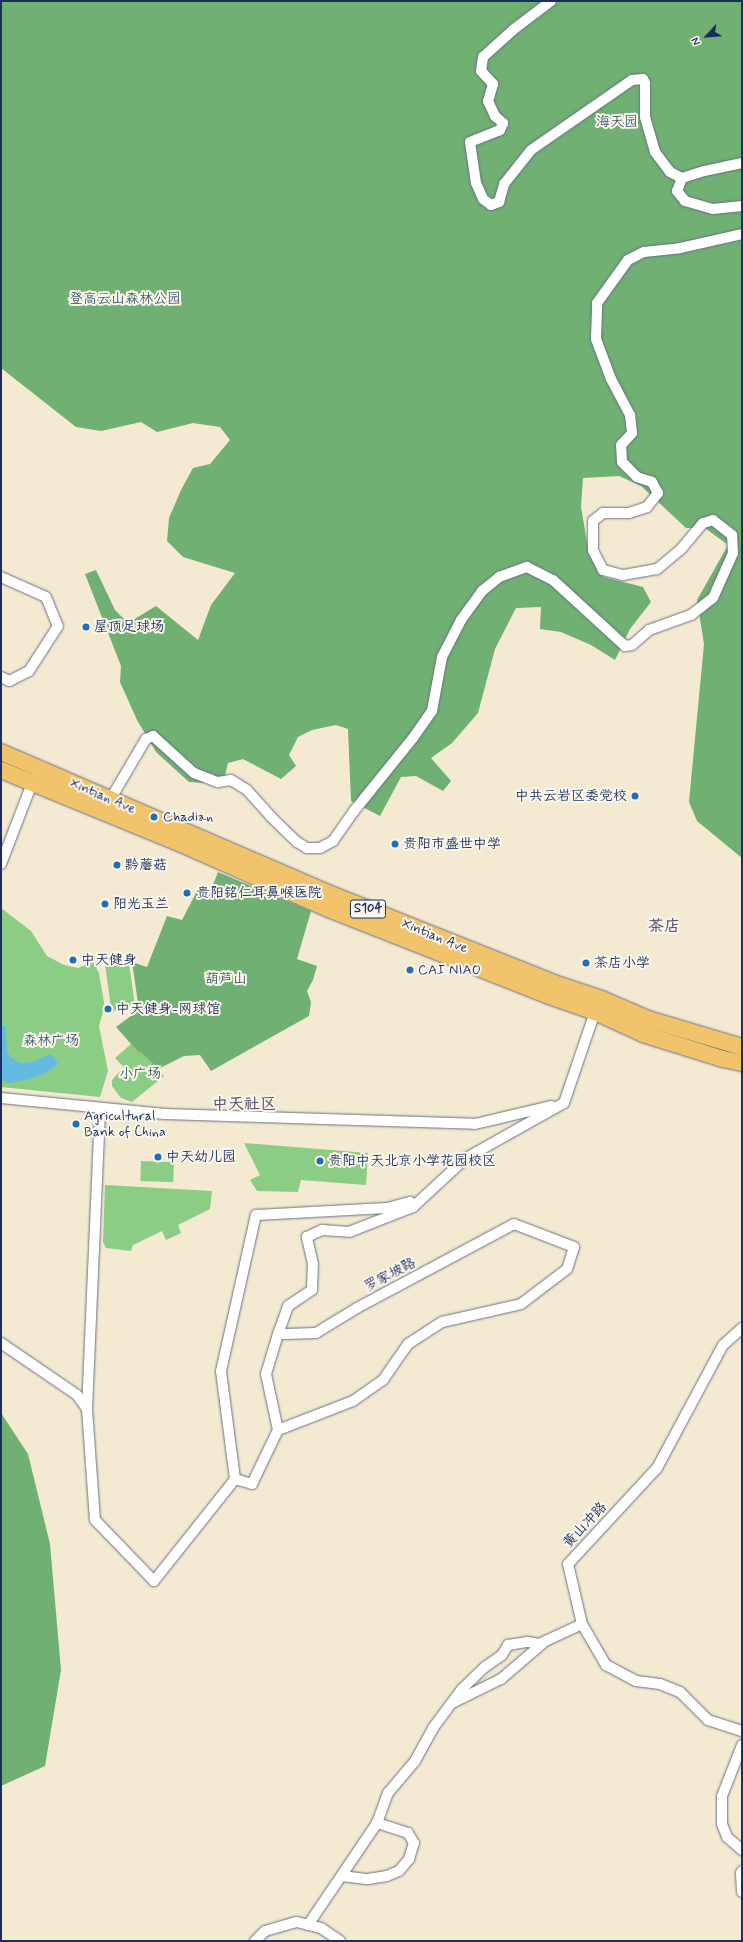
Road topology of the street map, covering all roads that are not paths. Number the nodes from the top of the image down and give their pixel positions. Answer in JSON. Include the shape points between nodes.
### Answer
{"nodes":[{"id":1,"x":551,"y":1,"type":"edge"},
{"id":2,"x":742,"y":163,"type":"edge"},
{"id":3,"x":682,"y":178,"type":"junction"},
{"id":4,"x":742,"y":206,"type":"edge"},
{"id":5,"x":742,"y":234,"type":"edge"},
{"id":6,"x":1,"y":578,"type":"edge"},
{"id":7,"x":1,"y":677,"type":"edge"},
{"id":8,"x":1,"y":752,"type":"edge"},
{"id":9,"x":1,"y":770,"type":"edge"},
{"id":10,"x":35,"y":776,"type":"junction"},
{"id":11,"x":110,"y":800,"type":"junction"},
{"id":12,"x":1,"y":864,"type":"edge"},
{"id":13,"x":596,"y":1012,"type":"junction"},
{"id":14,"x":742,"y":1047,"type":"edge"},
{"id":15,"x":742,"y":1063,"type":"edge"},
{"id":16,"x":1,"y":1098,"type":"edge"},
{"id":17,"x":564,"y":1103,"type":"junction"},
{"id":18,"x":100,"y":1108,"type":"junction"},
{"id":19,"x":420,"y":1200,"type":"junction"},
{"id":20,"x":742,"y":1328,"type":"edge"},
{"id":21,"x":278,"y":1334,"type":"junction"},
{"id":22,"x":1,"y":1343,"type":"edge"},
{"id":23,"x":87,"y":1409,"type":"junction"},
{"id":24,"x":278,"y":1430,"type":"junction"},
{"id":25,"x":235,"y":1479,"type":"junction"},
{"id":26,"x":582,"y":1624,"type":"junction"},
{"id":27,"x":539,"y":1644,"type":"junction"},
{"id":28,"x":453,"y":1703,"type":"junction"},
{"id":29,"x":742,"y":1731,"type":"edge"},
{"id":30,"x":742,"y":1745,"type":"edge"},
{"id":31,"x":377,"y":1824,"type":"junction"},
{"id":32,"x":742,"y":1850,"type":"edge"},
{"id":33,"x":742,"y":1871,"type":"edge"},
{"id":34,"x":342,"y":1876,"type":"junction"},
{"id":35,"x":742,"y":1892,"type":"edge"},
{"id":36,"x":308,"y":1924,"type":"junction"},
{"id":37,"x":256,"y":1941,"type":"edge"},
{"id":38,"x":340,"y":1941,"type":"edge"}],
"edges":[{"from":1,"to":3,"type":"street","via":[[483,57],[481,71],[493,84],[488,101],[495,116],[503,123],[500,130],[470,142],[476,183],[483,199],[491,205],[499,202],[504,184],[531,150],[632,80],[642,79],[645,83],[645,117],[655,152],[670,172]]},
{"from":2,"to":3,"type":"street"},
{"from":3,"to":4,"type":"street","via":[[677,191],[685,201],[713,209]]},
{"from":5,"to":11,"type":"street","via":[[680,248],[644,252],[628,260],[597,303],[596,339],[611,379],[630,415],[632,432],[621,445],[622,462],[637,477],[652,482],[658,493],[647,507],[629,513],[603,513],[593,521],[593,550],[603,570],[623,575],[657,569],[680,550],[703,523],[713,520],[732,535],[733,553],[713,598],[691,615],[650,630],[632,645],[625,646],[553,580],[528,567],[499,577],[482,591],[461,620],[442,657],[432,711],[333,841],[320,848],[307,848],[297,842],[247,790],[231,780],[218,782],[194,773],[153,736],[146,739]]},
{"from":6,"to":7,"type":"street","via":[[46,597],[58,626],[29,671],[9,681]]},
{"from":8,"to":10,"type":"main road","name":"Xintian Ave","number":"S104"},
{"from":9,"to":10,"type":"main road","name":"Xintian Ave","number":"S104"},
{"from":10,"to":11,"type":"main road","name":"Xintian Ave","number":"S104"},
{"from":10,"to":12,"type":"street"},
{"from":10,"to":13,"type":"main road","name":"Xintian Ave","number":"S104","via":[[326,908]]},
{"from":11,"to":14,"type":"main road","name":"Xintian Ave","number":"S104","via":[[334,895],[554,983],[602,999],[648,1019]]},
{"from":13,"to":15,"type":"main road","name":"Xintian Ave","number":"S104","via":[[643,1034]]},
{"from":13,"to":17,"type":"street"},
{"from":16,"to":18,"type":"street"},
{"from":17,"to":18,"type":"street","via":[[475,1124],[165,1114]]},
{"from":17,"to":19,"type":"street","via":[[466,1158]]},
{"from":18,"to":23,"type":"street"},
{"from":19,"to":21,"type":"street","via":[[413,1206],[349,1232],[322,1230],[307,1237],[313,1264],[312,1290],[288,1306]]},
{"from":19,"to":25,"type":"street","via":[[387,1208],[256,1215],[221,1371]]},
{"from":20,"to":26,"type":"street","name":"黄山冲路","via":[[723,1345],[657,1468],[568,1564]]},
{"from":21,"to":24,"type":"street","via":[[266,1374]]},
{"from":21,"to":24,"type":"street","name":"罗家坡路","via":[[316,1333],[357,1308],[514,1224],[574,1247],[567,1269],[521,1304],[442,1322],[408,1344],[383,1380],[353,1401]]},
{"from":22,"to":23,"type":"street","via":[[77,1394]]},
{"from":23,"to":25,"type":"street","via":[[95,1520],[154,1581]]},
{"from":24,"to":25,"type":"street","via":[[252,1484]]},
{"from":26,"to":27,"type":"street"},
{"from":26,"to":29,"type":"street","name":"黄山冲路","via":[[606,1665],[636,1681],[660,1684],[680,1692],[708,1720]]},
{"from":27,"to":28,"type":"street","via":[[501,1679]]},
{"from":27,"to":28,"type":"street","via":[[528,1642],[508,1645],[502,1655],[462,1689]]},
{"from":28,"to":31,"type":"street","via":[[434,1728],[415,1761],[388,1793]]},
{"from":30,"to":32,"type":"street","via":[[722,1796],[722,1824],[727,1836]]},
{"from":31,"to":34,"type":"street"},
{"from":31,"to":34,"type":"street","via":[[408,1833],[414,1843],[409,1859],[399,1871],[387,1876],[368,1879]]},
{"from":33,"to":35,"type":"street"},
{"from":34,"to":36,"type":"street"},
{"from":36,"to":37,"type":"street","via":[[297,1922],[265,1931]]},
{"from":36,"to":38,"type":"street","via":[[322,1928]]}]}
